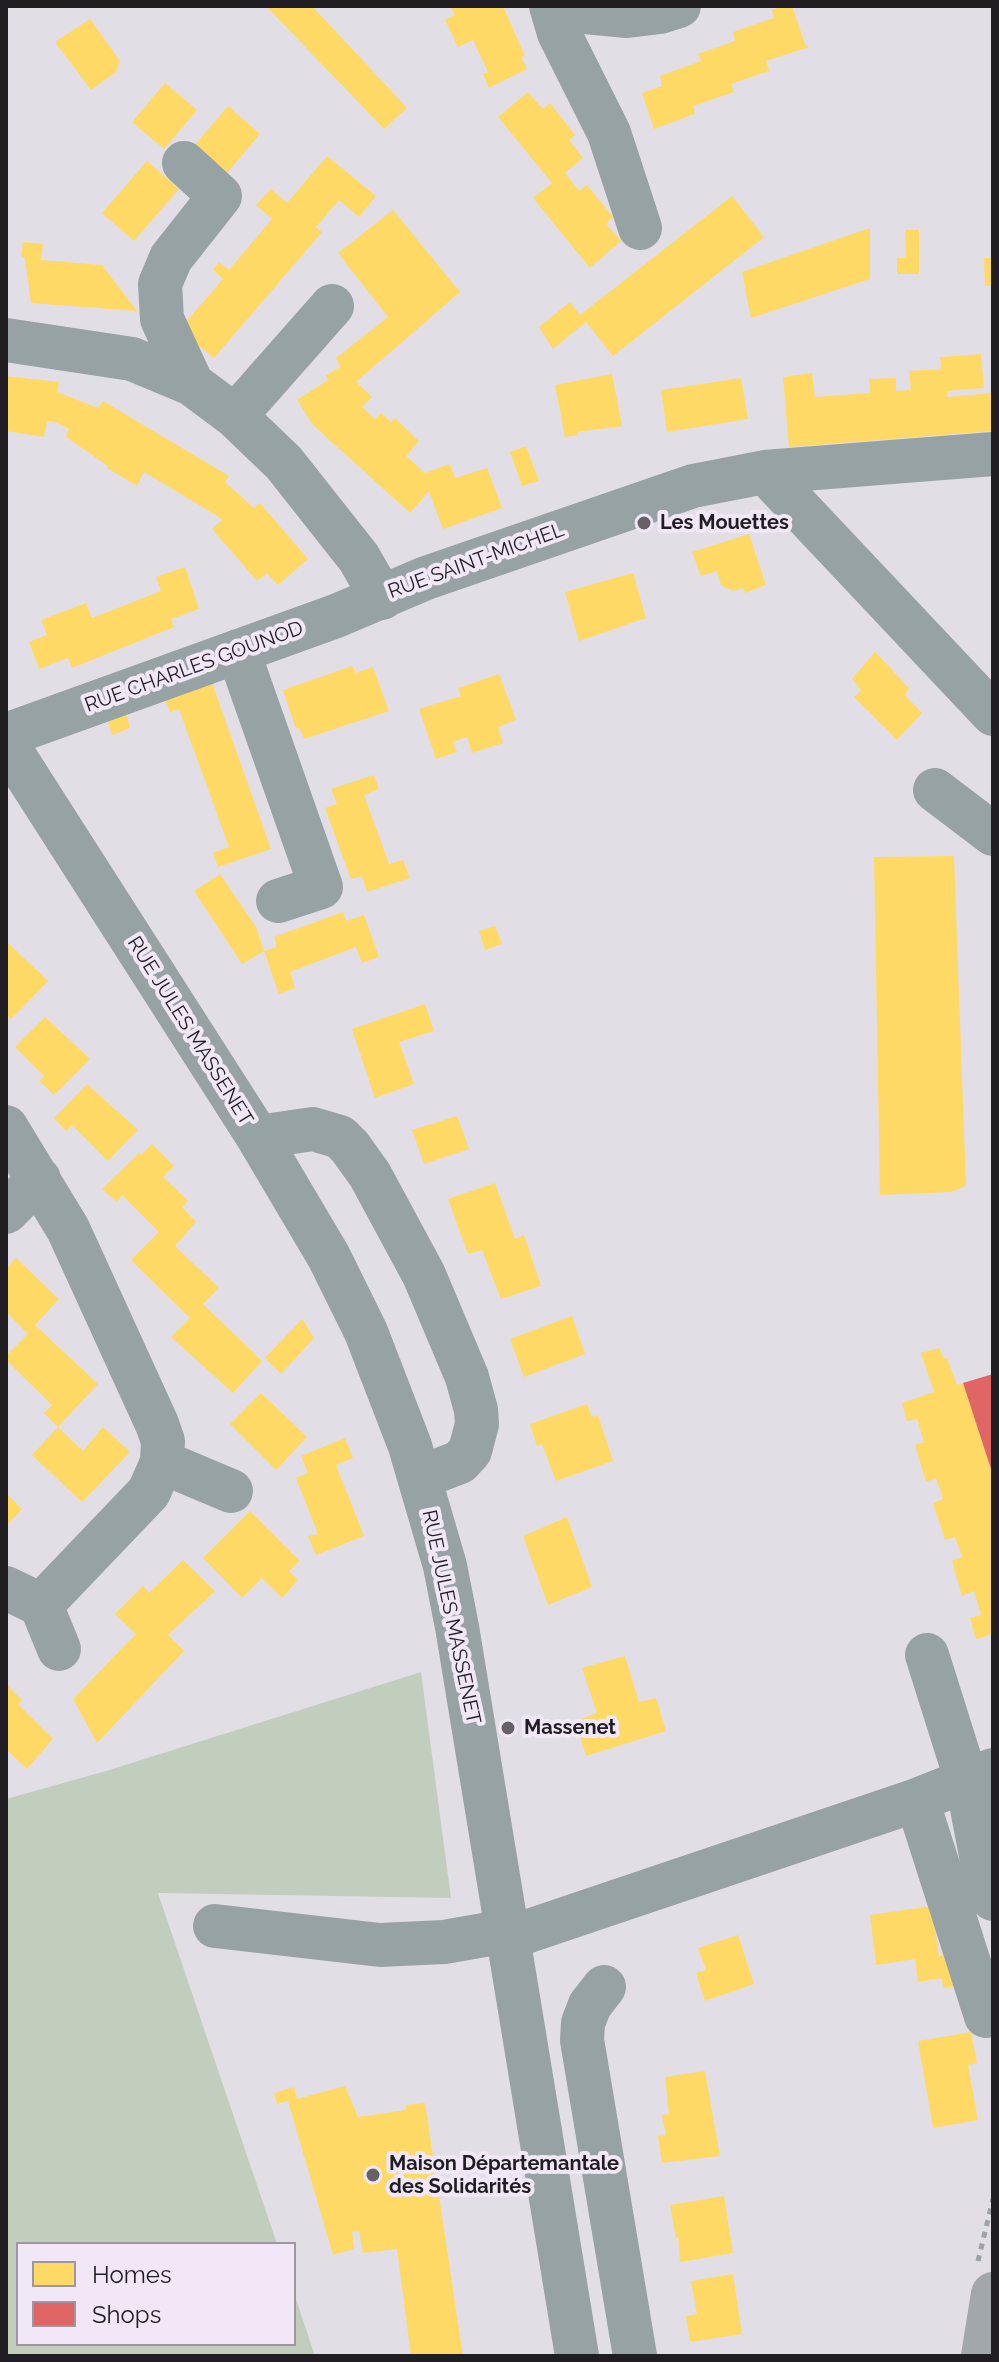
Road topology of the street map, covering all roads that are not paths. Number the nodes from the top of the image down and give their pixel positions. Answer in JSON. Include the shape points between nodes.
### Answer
{"nodes":[{"id":1,"x":551,"y":6,"type":"edge"},
{"id":2,"x":558,"y":6,"type":"edge"},
{"id":3,"x":679,"y":6,"type":"edge"},
{"id":4,"x":184,"y":163,"type":"dead end"},
{"id":5,"x":640,"y":228,"type":"dead end"},
{"id":6,"x":332,"y":306,"type":"dead end"},
{"id":7,"x":6,"y":340,"type":"edge"},
{"id":8,"x":192,"y":384,"type":"junction"},
{"id":9,"x":235,"y":416,"type":"junction"},
{"id":10,"x":993,"y":454,"type":"edge"},
{"id":11,"x":765,"y":472,"type":"junction"},
{"id":12,"x":382,"y":598,"type":"junction"},
{"id":13,"x":238,"y":651,"type":"junction"},
{"id":14,"x":993,"y":714,"type":"edge"},
{"id":15,"x":6,"y":735,"type":"edge"},
{"id":16,"x":6,"y":743,"type":"edge"},
{"id":17,"x":935,"y":790,"type":"dead end"},
{"id":18,"x":993,"y":834,"type":"edge"},
{"id":19,"x":278,"y":901,"type":"dead end"},
{"id":20,"x":6,"y":1127,"type":"edge"},
{"id":21,"x":258,"y":1137,"type":"junction"},
{"id":22,"x":39,"y":1179,"type":"junction"},
{"id":23,"x":6,"y":1212,"type":"edge"},
{"id":24,"x":162,"y":1462,"type":"junction"},
{"id":25,"x":421,"y":1477,"type":"junction"},
{"id":26,"x":231,"y":1491,"type":"dead end"},
{"id":27,"x":24,"y":1596,"type":"edge"},
{"id":28,"x":59,"y":1649,"type":"dead end"},
{"id":29,"x":927,"y":1655,"type":"dead end"},
{"id":30,"x":980,"y":1776,"type":"edge"},
{"id":31,"x":917,"y":1800,"type":"junction"},
{"id":32,"x":993,"y":1899,"type":"edge"},
{"id":33,"x":215,"y":1926,"type":"dead end"},
{"id":34,"x":508,"y":1935,"type":"junction"},
{"id":35,"x":604,"y":1987,"type":"dead end"},
{"id":36,"x":986,"y":2016,"type":"dead end"},
{"id":37,"x":993,"y":2294,"type":"edge"},
{"id":38,"x":577,"y":2356,"type":"edge"},
{"id":39,"x":635,"y":2356,"type":"edge"},
{"id":40,"x":983,"y":2356,"type":"edge"}],
"edges":[{"from":1,"to":5,"type":"street","via":[[609,133]]},
{"from":2,"to":3,"type":"street","via":[[627,16]]},
{"from":4,"to":8,"type":"street","via":[[220,196],[171,258],[160,284],[162,319]]},
{"from":6,"to":9,"type":"street"},
{"from":7,"to":8,"type":"street","name":"RUE SAINT-MICHEL","via":[[132,359]]},
{"from":8,"to":9,"type":"street","name":"RUE SAINT-MICHEL"},
{"from":9,"to":12,"type":"street","name":"RUE SAINT-MICHEL","via":[[311,496]]},
{"from":10,"to":11,"type":"street","name":"RUE SAINT-MICHEL"},
{"from":11,"to":12,"type":"street","name":"RUE SAINT-MICHEL","via":[[665,496]]},
{"from":11,"to":14,"type":"street"},
{"from":12,"to":13,"type":"street","name":"RUE CHARLES GOUNOD"},
{"from":13,"to":15,"type":"street","name":"RUE CHARLES GOUNOD"},
{"from":13,"to":19,"type":"street","via":[[321,887]]},
{"from":16,"to":21,"type":"street","name":"RUE JULES MASSENET"},
{"from":17,"to":18,"type":"street"},
{"from":20,"to":22,"type":"street"},
{"from":21,"to":25,"type":"street","name":"RUE JULES MASSENET","via":[[356,1310]]},
{"from":21,"to":25,"type":"street","via":[[313,1129],[340,1137],[370,1175],[424,1275],[467,1377],[477,1424],[470,1451],[460,1462]]},
{"from":22,"to":23,"type":"street"},
{"from":22,"to":24,"type":"street","via":[[68,1229],[157,1424]]},
{"from":24,"to":26,"type":"street"},
{"from":24,"to":27,"type":"street","via":[[149,1492]]},
{"from":25,"to":34,"type":"street","name":"RUE JULES MASSENET","via":[[454,1611]]},
{"from":27,"to":28,"type":"street"},
{"from":29,"to":30,"type":"street"},
{"from":30,"to":31,"type":"street"},
{"from":30,"to":32,"type":"street","via":[[985,1876]]},
{"from":31,"to":34,"type":"street"},
{"from":31,"to":36,"type":"street"},
{"from":33,"to":34,"type":"street","via":[[380,1945]]},
{"from":34,"to":38,"type":"street","name":"RUE JULES MASSENET"},
{"from":35,"to":39,"type":"street","via":[[590,2005],[582,2040]]},
{"from":37,"to":40,"type":"main road"}]}
